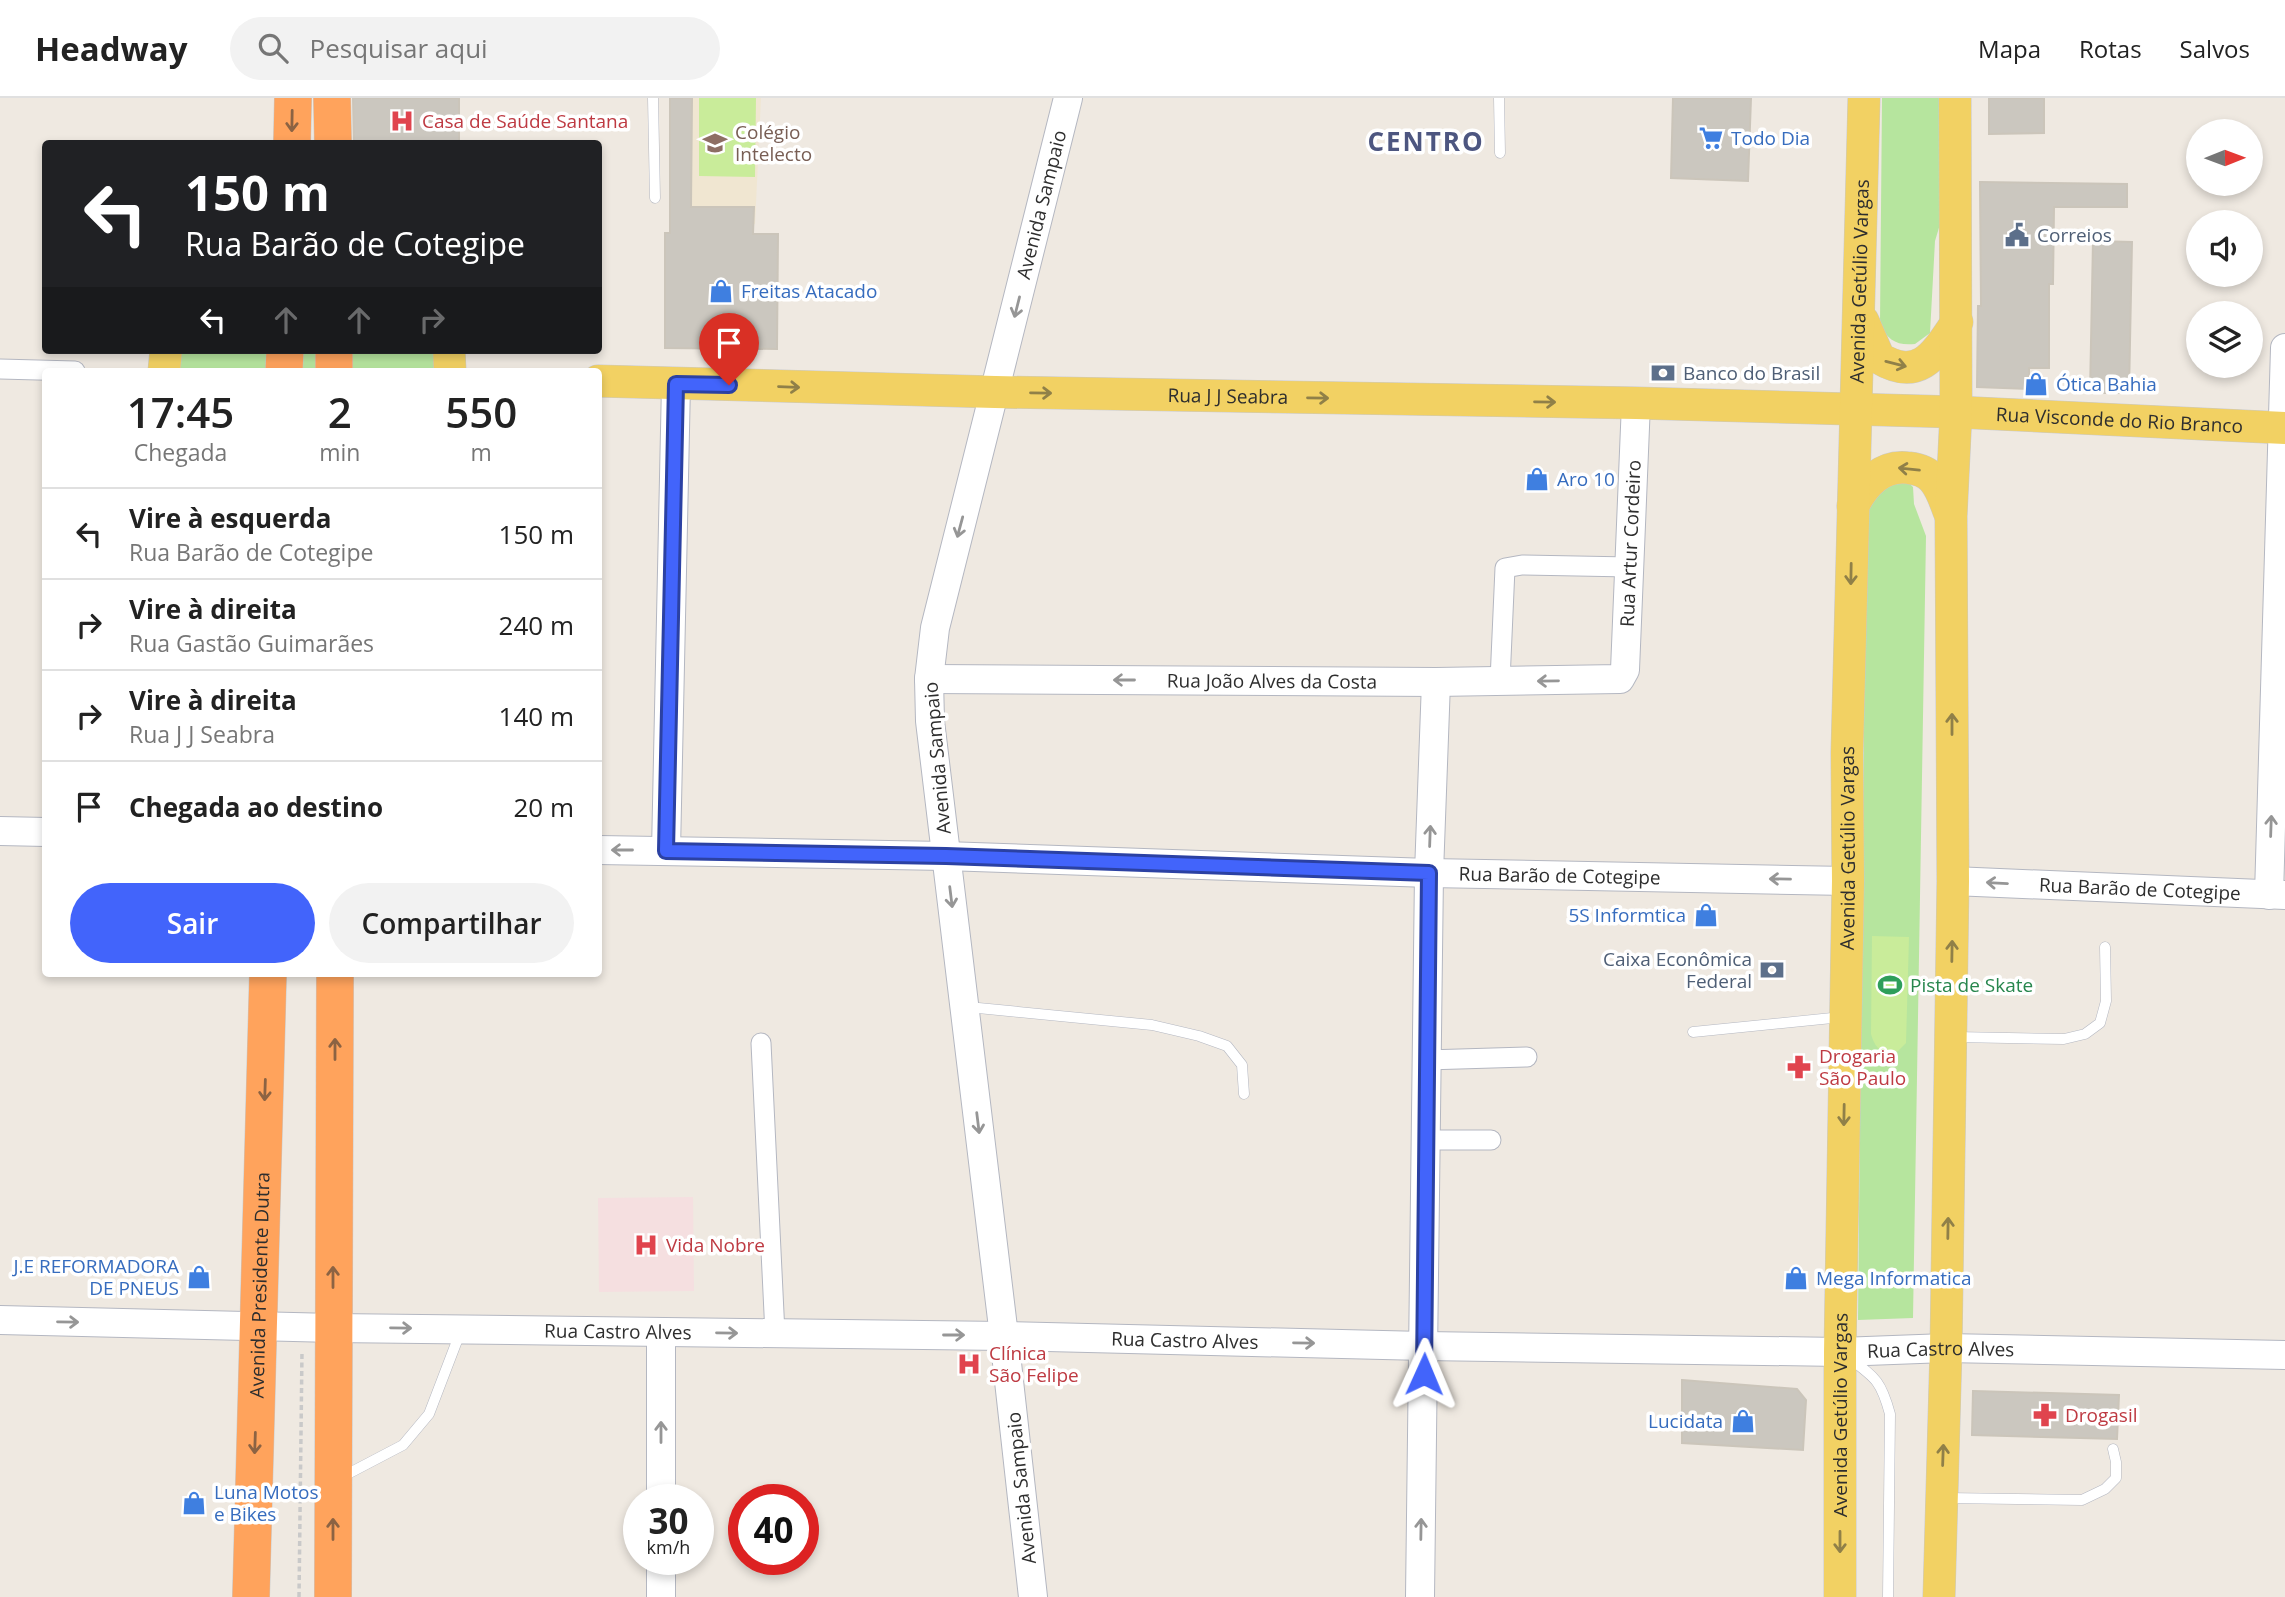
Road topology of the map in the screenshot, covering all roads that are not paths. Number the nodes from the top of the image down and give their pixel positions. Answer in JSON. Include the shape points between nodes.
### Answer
{"nodes":[{"id":1,"x":293,"y":98,"type":"edge"},
{"id":2,"x":332,"y":98,"type":"edge"},
{"id":3,"x":653,"y":98,"type":"edge"},
{"id":4,"x":1068,"y":98,"type":"edge"},
{"id":5,"x":1499,"y":98,"type":"edge"},
{"id":6,"x":1864,"y":98,"type":"edge"},
{"id":7,"x":1955,"y":98,"type":"edge"},
{"id":8,"x":292,"y":140,"type":"edge"},
{"id":9,"x":333,"y":140,"type":"edge"},
{"id":10,"x":1500,"y":153,"type":"dead end"},
{"id":11,"x":655,"y":198,"type":"dead end"},
{"id":12,"x":1860,"y":313,"type":"junction"},
{"id":13,"x":1957,"y":322,"type":"junction"},
{"id":14,"x":2285,"y":348,"type":"edge"},
{"id":15,"x":0,"y":369,"type":"edge"},
{"id":16,"x":42,"y":370,"type":"edge"},
{"id":17,"x":602,"y":381,"type":"edge"},
{"id":18,"x":676,"y":384,"type":"junction"},
{"id":19,"x":996,"y":393,"type":"junction"},
{"id":20,"x":1636,"y":403,"type":"junction"},
{"id":21,"x":1857,"y":410,"type":"junction"},
{"id":22,"x":1956,"y":412,"type":"junction"},
{"id":23,"x":2284,"y":428,"type":"edge"},
{"id":24,"x":1853,"y":506,"type":"junction"},
{"id":25,"x":1951,"y":516,"type":"junction"},
{"id":26,"x":1630,"y":567,"type":"junction"},
{"id":27,"x":929,"y":679,"type":"junction"},
{"id":28,"x":1616,"y":680,"type":"joint"},
{"id":29,"x":1500,"y":681,"type":"junction"},
{"id":30,"x":1436,"y":682,"type":"junction"},
{"id":31,"x":0,"y":831,"type":"edge"},
{"id":32,"x":42,"y":832,"type":"edge"},
{"id":33,"x":602,"y":850,"type":"edge"},
{"id":34,"x":666,"y":851,"type":"junction"},
{"id":35,"x":946,"y":856,"type":"junction"},
{"id":36,"x":1429,"y":873,"type":"junction"},
{"id":37,"x":1848,"y":881,"type":"junction"},
{"id":38,"x":1953,"y":881,"type":"junction"},
{"id":39,"x":2277,"y":895,"type":"edge"},
{"id":40,"x":2105,"y":947,"type":"dead end"},
{"id":41,"x":268,"y":977,"type":"edge"},
{"id":42,"x":335,"y":977,"type":"edge"},
{"id":43,"x":964,"y":1007,"type":"junction"},
{"id":44,"x":1846,"y":1017,"type":"junction"},
{"id":45,"x":1693,"y":1032,"type":"dead end"},
{"id":46,"x":1951,"y":1037,"type":"junction"},
{"id":47,"x":761,"y":1043,"type":"dead end"},
{"id":48,"x":1527,"y":1057,"type":"dead end"},
{"id":49,"x":1426,"y":1060,"type":"junction"},
{"id":50,"x":1244,"y":1094,"type":"dead end"},
{"id":51,"x":1426,"y":1140,"type":"junction"},
{"id":52,"x":1491,"y":1140,"type":"dead end"},
{"id":53,"x":0,"y":1320,"type":"edge"},
{"id":54,"x":259,"y":1326,"type":"junction"},
{"id":55,"x":333,"y":1328,"type":"junction"},
{"id":56,"x":462,"y":1329,"type":"junction"},
{"id":57,"x":661,"y":1332,"type":"junction"},
{"id":58,"x":775,"y":1334,"type":"junction"},
{"id":59,"x":1004,"y":1336,"type":"junction"},
{"id":60,"x":1424,"y":1346,"type":"junction"},
{"id":61,"x":1946,"y":1348,"type":"junction"},
{"id":62,"x":1840,"y":1352,"type":"junction"},
{"id":63,"x":2285,"y":1355,"type":"edge"},
{"id":64,"x":2113,"y":1449,"type":"dead end"},
{"id":65,"x":333,"y":1482,"type":"junction"},
{"id":66,"x":661,"y":1484,"type":"edge"},
{"id":67,"x":1942,"y":1498,"type":"junction"},
{"id":68,"x":660,"y":1575,"type":"edge"},
{"id":69,"x":251,"y":1597,"type":"edge"},
{"id":70,"x":333,"y":1597,"type":"edge"},
{"id":71,"x":660,"y":1597,"type":"edge"},
{"id":72,"x":1033,"y":1597,"type":"edge"},
{"id":73,"x":1420,"y":1597,"type":"edge"},
{"id":74,"x":1840,"y":1597,"type":"edge"},
{"id":75,"x":1888,"y":1597,"type":"edge"},
{"id":76,"x":1939,"y":1597,"type":"edge"}],
"edges":[{"from":1,"to":8,"type":"highway","one_way":true},
{"from":2,"to":9,"type":"highway"},
{"from":3,"to":11,"type":"lane"},
{"from":4,"to":19,"type":"street","name":"Avenida Sampaio","one_way":true},
{"from":5,"to":10,"type":"lane"},
{"from":6,"to":12,"type":"main road","name":"Avenida Getúlio Vargas"},
{"from":7,"to":13,"type":"main road"},
{"from":12,"to":13,"type":"main road","one_way":true,"via":[[1879,358],[1900,368],[1934,356]]},
{"from":12,"to":21,"type":"main road","name":"Avenida Getúlio Vargas"},
{"from":13,"to":22,"type":"main road"},
{"from":14,"to":23,"type":"street"},
{"from":15,"to":16,"type":"street"},
{"from":17,"to":18,"type":"main road","name":"Rua J J Seabra"},
{"from":18,"to":19,"type":"main road","name":"Rua J J Seabra","one_way":true},
{"from":18,"to":34,"type":"street"},
{"from":19,"to":20,"type":"main road","name":"Rua J J Seabra","one_way":true},
{"from":19,"to":27,"type":"street","name":"Avenida Sampaio","one_way":true,"via":[[950,563]]},
{"from":20,"to":21,"type":"main road","name":"Rua J J Seabra"},
{"from":20,"to":26,"type":"street","name":"Rua Artur Cordeiro"},
{"from":21,"to":22,"type":"main road","name":"Rua Visconde do Rio Branco"},
{"from":21,"to":24,"type":"main road","name":"Avenida Getúlio Vargas"},
{"from":22,"to":23,"type":"main road","name":"Rua Visconde do Rio Branco"},
{"from":22,"to":25,"type":"main road"},
{"from":39,"to":23,"type":"street","one_way":true},
{"from":25,"to":24,"type":"main road","one_way":true,"via":[[1931,477],[1904,467],[1879,474],[1862,488]]},
{"from":24,"to":37,"type":"main road","name":"Avenida Getúlio Vargas","one_way":true},
{"from":38,"to":25,"type":"main road","one_way":true},
{"from":26,"to":28,"type":"street","name":"Rua Artur Cordeiro","via":[[1625,670]]},
{"from":26,"to":29,"type":"street","via":[[1504,568]]},
{"from":30,"to":27,"type":"street","name":"Rua João Alves da Costa","one_way":true},
{"from":27,"to":35,"type":"street","name":"Avenida Sampaio"},
{"from":28,"to":29,"type":"street","name":"Rua João Alves da Costa","one_way":true},
{"from":29,"to":30,"type":"street","name":"Rua João Alves da Costa"},
{"from":36,"to":30,"type":"street","one_way":true},
{"from":31,"to":32,"type":"street"},
{"from":34,"to":33,"type":"street","name":"Rua Barão de Cotegipe","one_way":true},
{"from":34,"to":35,"type":"street","name":"Rua Barão de Cotegipe"},
{"from":35,"to":36,"type":"street","name":"Rua Barão de Cotegipe"},
{"from":35,"to":43,"type":"street","name":"Avenida Sampaio","one_way":true},
{"from":37,"to":36,"type":"street","name":"Rua Barão de Cotegipe","one_way":true},
{"from":36,"to":49,"type":"street"},
{"from":37,"to":44,"type":"main road","name":"Avenida Getúlio Vargas"},
{"from":39,"to":38,"type":"street","name":"Rua Barão de Cotegipe","one_way":true},
{"from":46,"to":38,"type":"main road","one_way":true},
{"from":40,"to":46,"type":"lane","via":[[2106,1000],[2099,1023],[2085,1034],[2064,1039]]},
{"from":41,"to":54,"type":"highway","name":"Avenida Presidente Dutra","one_way":true},
{"from":55,"to":42,"type":"highway","one_way":true},
{"from":43,"to":50,"type":"lane","via":[[1152,1025],[1199,1036],[1227,1046],[1242,1065]]},
{"from":43,"to":59,"type":"street","name":"Avenida Sampaio","one_way":true},
{"from":44,"to":45,"type":"lane"},
{"from":44,"to":62,"type":"main road","name":"Avenida Getúlio Vargas","one_way":true},
{"from":61,"to":46,"type":"main road","one_way":true},
{"from":47,"to":58,"type":"street"},
{"from":48,"to":49,"type":"street"},
{"from":49,"to":51,"type":"street"},
{"from":51,"to":52,"type":"street"},
{"from":51,"to":60,"type":"street"},
{"from":53,"to":54,"type":"street","name":"Rua Castro Alves","one_way":true},
{"from":54,"to":55,"type":"street","name":"Rua Castro Alves"},
{"from":54,"to":69,"type":"highway","name":"Avenida Presidente Dutra","one_way":true},
{"from":55,"to":56,"type":"street","name":"Rua Castro Alves","one_way":true},
{"from":55,"to":65,"type":"highway"},
{"from":56,"to":57,"type":"street","name":"Rua Castro Alves"},
{"from":56,"to":65,"type":"lane","via":[[429,1415],[403,1445]]},
{"from":57,"to":58,"type":"street","name":"Rua Castro Alves","one_way":true},
{"from":66,"to":57,"type":"street","one_way":true},
{"from":58,"to":59,"type":"street","name":"Rua Castro Alves","one_way":true},
{"from":59,"to":60,"type":"street","name":"Rua Castro Alves","one_way":true},
{"from":59,"to":72,"type":"street","name":"Avenida Sampaio"},
{"from":60,"to":62,"type":"street","name":"Rua Castro Alves"},
{"from":73,"to":60,"type":"street","one_way":true},
{"from":61,"to":62,"type":"street","name":"Rua Castro Alves"},
{"from":61,"to":63,"type":"street","name":"Rua Castro Alves"},
{"from":67,"to":61,"type":"main road","one_way":true},
{"from":62,"to":74,"type":"main road","name":"Avenida Getúlio Vargas","one_way":true},
{"from":62,"to":75,"type":"lane","via":[[1884,1390],[1890,1414]]},
{"from":64,"to":67,"type":"lane","via":[[2116,1478],[2082,1500]]},
{"from":70,"to":65,"type":"highway","one_way":true},
{"from":67,"to":76,"type":"main road"},
{"from":68,"to":71,"type":"street"}]}
